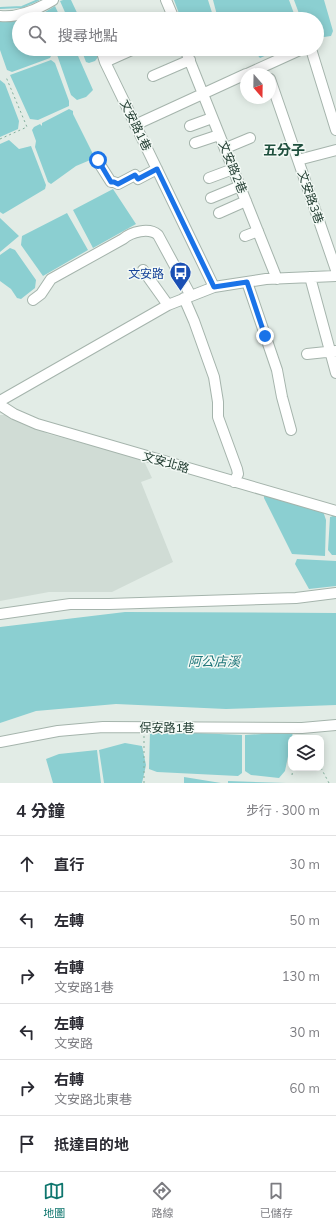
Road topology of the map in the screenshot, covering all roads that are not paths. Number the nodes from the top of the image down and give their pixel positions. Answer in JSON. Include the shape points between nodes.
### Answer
{"nodes":[{"id":1,"x":53,"y":0,"type":"edge"},
{"id":2,"x":166,"y":0,"type":"edge"},
{"id":3,"x":27,"y":12,"type":"edge"},
{"id":4,"x":171,"y":12,"type":"edge"},
{"id":5,"x":12,"y":15,"type":"edge"},
{"id":6,"x":0,"y":16,"type":"edge"},
{"id":7,"x":103,"y":56,"type":"edge"},
{"id":8,"x":118,"y":56,"type":"edge"},
{"id":9,"x":186,"y":56,"type":"edge"},
{"id":10,"x":188,"y":56,"type":"edge"},
{"id":11,"x":290,"y":56,"type":"edge"},
{"id":12,"x":314,"y":56,"type":"edge"},
{"id":13,"x":105,"y":62,"type":"junction"},
{"id":14,"x":270,"y":68,"type":"edge"},
{"id":15,"x":153,"y":76,"type":"dead end"},
{"id":16,"x":240,"y":77,"type":"edge"},
{"id":17,"x":202,"y":94,"type":"junction"},
{"id":18,"x":276,"y":96,"type":"edge"},
{"id":19,"x":331,"y":96,"type":"edge"},
{"id":20,"x":212,"y":118,"type":"junction"},
{"id":21,"x":135,"y":125,"type":"junction"},
{"id":22,"x":190,"y":126,"type":"dead end"},
{"id":23,"x":336,"y":130,"type":"edge"},
{"id":24,"x":219,"y":135,"type":"junction"},
{"id":25,"x":250,"y":138,"type":"dead end"},
{"id":26,"x":195,"y":144,"type":"dead end"},
{"id":27,"x":226,"y":148,"type":"junction"},
{"id":28,"x":336,"y":150,"type":"edge"},
{"id":29,"x":98,"y":160,"type":"dead end"},
{"id":30,"x":298,"y":160,"type":"junction"},
{"id":31,"x":157,"y":169,"type":"junction"},
{"id":32,"x":233,"y":169,"type":"junction"},
{"id":33,"x":209,"y":178,"type":"dead end"},
{"id":34,"x":240,"y":186,"type":"junction"},
{"id":35,"x":211,"y":198,"type":"dead end"},
{"id":36,"x":246,"y":201,"type":"junction"},
{"id":37,"x":219,"y":213,"type":"dead end"},
{"id":38,"x":258,"y":230,"type":"junction"},
{"id":39,"x":245,"y":236,"type":"dead end"},
{"id":40,"x":143,"y":270,"type":"dead end"},
{"id":41,"x":336,"y":270,"type":"edge"},
{"id":42,"x":336,"y":276,"type":"edge"},
{"id":43,"x":310,"y":277,"type":"junction"},
{"id":44,"x":277,"y":279,"type":"junction"},
{"id":45,"x":247,"y":282,"type":"junction"},
{"id":46,"x":214,"y":287,"type":"junction"},
{"id":47,"x":187,"y":297,"type":"junction"},
{"id":48,"x":33,"y":300,"type":"dead end"},
{"id":49,"x":168,"y":305,"type":"junction"},
{"id":50,"x":333,"y":351,"type":"edge"},
{"id":51,"x":308,"y":354,"type":"dead end"},
{"id":52,"x":336,"y":373,"type":"edge"},
{"id":53,"x":0,"y":401,"type":"edge"},
{"id":54,"x":0,"y":405,"type":"edge"},
{"id":55,"x":291,"y":430,"type":"dead end"},
{"id":56,"x":234,"y":482,"type":"junction"},
{"id":57,"x":336,"y":511,"type":"edge"},
{"id":58,"x":336,"y":593,"type":"edge"},
{"id":59,"x":0,"y":614,"type":"edge"},
{"id":60,"x":336,"y":725,"type":"edge"},
{"id":61,"x":0,"y":742,"type":"edge"}],
"edges":[{"from":1,"to":3,"type":"street"},
{"from":2,"to":4,"type":"street"},
{"from":5,"to":6,"type":"street"},
{"from":7,"to":13,"type":"street","name":"文安路1巷"},
{"from":8,"to":13,"type":"street"},
{"from":9,"to":15,"type":"street"},
{"from":10,"to":17,"type":"street","name":"文安路2巷"},
{"from":11,"to":14,"type":"street"},
{"from":12,"to":19,"type":"street"},
{"from":13,"to":21,"type":"street","name":"文安路1巷"},
{"from":16,"to":17,"type":"street"},
{"from":17,"to":20,"type":"street","name":"文安路2巷"},
{"from":17,"to":21,"type":"street"},
{"from":18,"to":30,"type":"street","name":"文安路3巷"},
{"from":19,"to":23,"type":"street"},
{"from":20,"to":22,"type":"street"},
{"from":20,"to":24,"type":"street","name":"文安路2巷"},
{"from":21,"to":31,"type":"street","name":"文安路1巷"},
{"from":24,"to":26,"type":"street"},
{"from":24,"to":27,"type":"street","name":"文安路2巷"},
{"from":25,"to":27,"type":"street"},
{"from":27,"to":32,"type":"street","name":"文安路2巷"},
{"from":28,"to":30,"type":"street"},
{"from":29,"to":31,"type":"street","via":[[111,182],[118,184],[135,175],[138,179]]},
{"from":30,"to":41,"type":"street","name":"文安路3巷"},
{"from":31,"to":46,"type":"street","name":"文安路1巷"},
{"from":32,"to":33,"type":"street"},
{"from":32,"to":34,"type":"street","name":"文安路2巷"},
{"from":34,"to":35,"type":"street"},
{"from":34,"to":36,"type":"street","name":"文安路2巷"},
{"from":36,"to":37,"type":"street"},
{"from":36,"to":38,"type":"street","name":"文安路2巷"},
{"from":38,"to":39,"type":"street"},
{"from":38,"to":44,"type":"street","name":"文安路2巷"},
{"from":40,"to":49,"type":"street"},
{"from":42,"to":43,"type":"street"},
{"from":43,"to":44,"type":"street"},
{"from":43,"to":50,"type":"street"},
{"from":44,"to":45,"type":"street"},
{"from":45,"to":46,"type":"street"},
{"from":45,"to":55,"type":"street","via":[[277,370]]},
{"from":46,"to":47,"type":"street"},
{"from":47,"to":48,"type":"street","via":[[186,285],[158,235],[152,231],[127,235],[51,279]]},
{"from":47,"to":49,"type":"street"},
{"from":47,"to":56,"type":"street","via":[[214,377],[218,417],[237,468],[238,474]]},
{"from":49,"to":53,"type":"street"},
{"from":50,"to":51,"type":"street"},
{"from":50,"to":52,"type":"street"},
{"from":54,"to":56,"type":"street","name":"文安北路","via":[[37,424]]},
{"from":56,"to":57,"type":"street","name":"文安北路"},
{"from":58,"to":59,"type":"street","via":[[296,598],[70,604]]},
{"from":60,"to":61,"type":"street","name":"保安路1巷","via":[[302,728],[103,727],[58,731]]}]}
